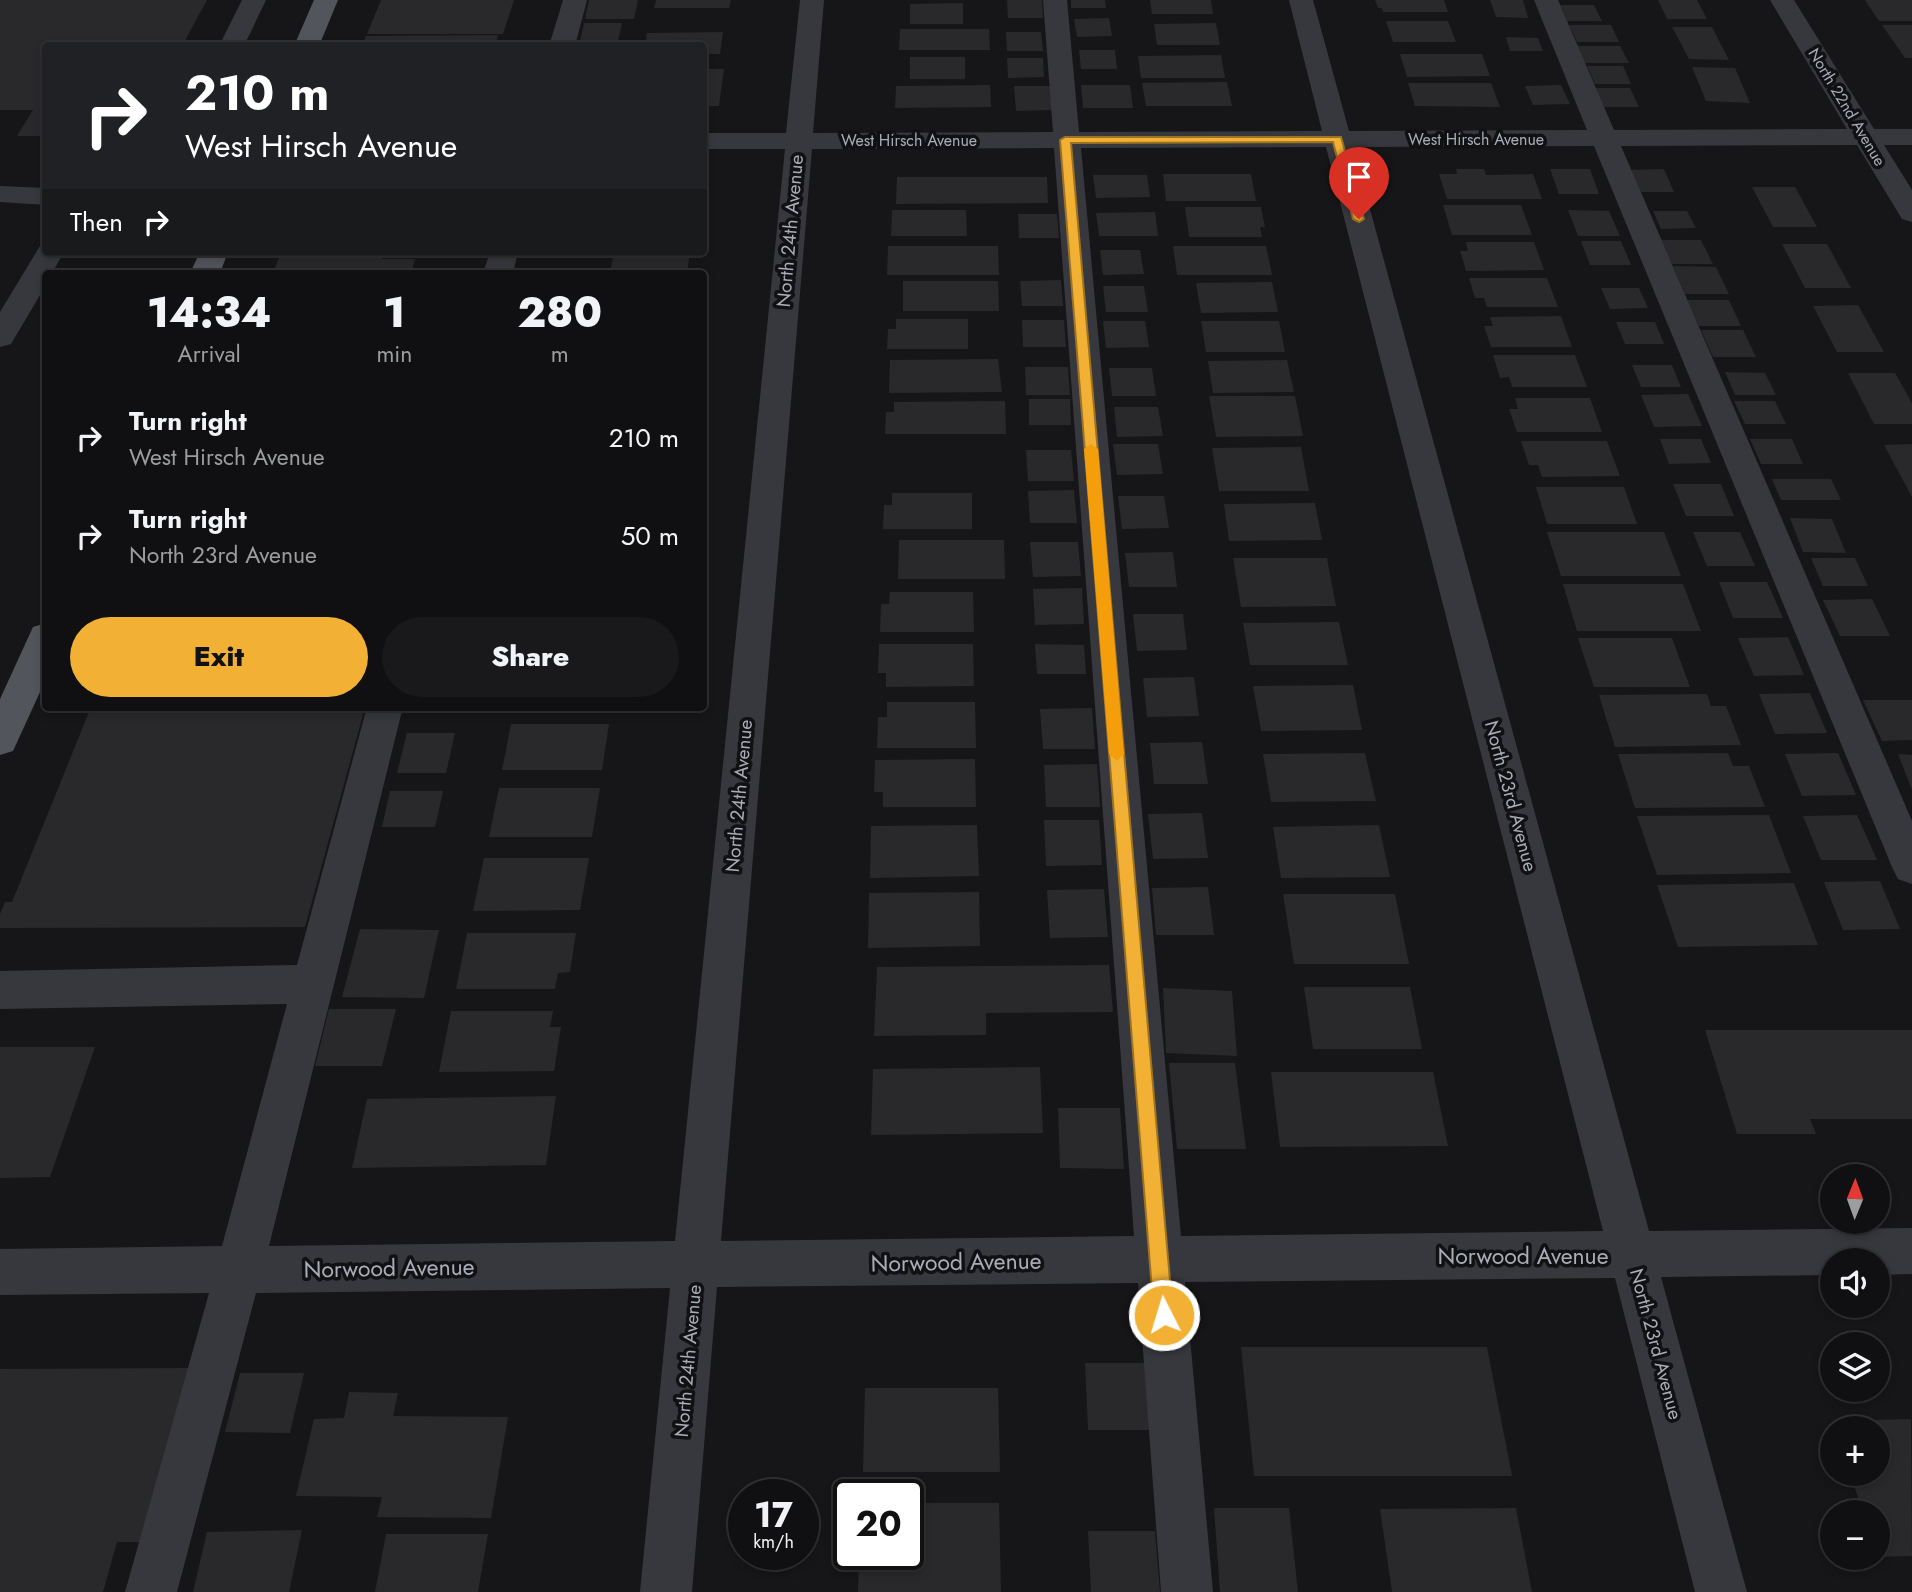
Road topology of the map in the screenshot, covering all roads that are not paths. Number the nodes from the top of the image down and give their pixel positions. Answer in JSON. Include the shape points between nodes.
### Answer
{"nodes":[{"id":1,"x":254,"y":0,"type":"edge"},
{"id":2,"x":326,"y":0,"type":"edge"},
{"id":3,"x":575,"y":0,"type":"edge"},
{"id":4,"x":812,"y":0,"type":"edge"},
{"id":5,"x":1055,"y":0,"type":"edge"},
{"id":6,"x":1301,"y":0,"type":"edge"},
{"id":7,"x":1546,"y":0,"type":"edge"},
{"id":8,"x":1782,"y":0,"type":"edge"},
{"id":9,"x":233,"y":42,"type":"edge"},
{"id":10,"x":308,"y":42,"type":"edge"},
{"id":11,"x":563,"y":42,"type":"edge"},
{"id":12,"x":1865,"y":137,"type":"junction"},
{"id":13,"x":1912,"y":137,"type":"edge"},
{"id":14,"x":1606,"y":138,"type":"junction"},
{"id":15,"x":1337,"y":139,"type":"junction"},
{"id":16,"x":1065,"y":140,"type":"junction"},
{"id":17,"x":707,"y":141,"type":"edge"},
{"id":18,"x":799,"y":141,"type":"junction"},
{"id":19,"x":0,"y":194,"type":"edge"},
{"id":20,"x":42,"y":197,"type":"edge"},
{"id":21,"x":1912,"y":214,"type":"edge"},
{"id":22,"x":48,"y":256,"type":"edge"},
{"id":23,"x":0,"y":337,"type":"edge"},
{"id":24,"x":42,"y":643,"type":"edge"},
{"id":25,"x":9,"y":700,"type":"edge"},
{"id":26,"x":384,"y":711,"type":"edge"},
{"id":27,"x":0,"y":740,"type":"edge"},
{"id":28,"x":1912,"y":867,"type":"edge"},
{"id":29,"x":314,"y":984,"type":"junction"},
{"id":30,"x":0,"y":990,"type":"edge"},
{"id":31,"x":1912,"y":1251,"type":"edge"},
{"id":32,"x":1632,"y":1255,"type":"junction"},
{"id":33,"x":1159,"y":1260,"type":"junction"},
{"id":34,"x":696,"y":1265,"type":"junction"},
{"id":35,"x":239,"y":1270,"type":"junction"},
{"id":36,"x":0,"y":1272,"type":"edge"},
{"id":37,"x":151,"y":1592,"type":"edge"},
{"id":38,"x":666,"y":1592,"type":"edge"},
{"id":39,"x":1186,"y":1592,"type":"edge"},
{"id":40,"x":1721,"y":1592,"type":"edge"}],
"edges":[{"from":1,"to":9,"type":"street"},
{"from":2,"to":10,"type":"main road"},
{"from":3,"to":11,"type":"street"},
{"from":4,"to":18,"type":"street","name":"North 24th Avenue"},
{"from":5,"to":16,"type":"street"},
{"from":6,"to":15,"type":"street","name":"North 23rd Avenue"},
{"from":7,"to":14,"type":"street"},
{"from":8,"to":12,"type":"street","name":"North 22nd Avenue"},
{"from":12,"to":13,"type":"street","name":"West Hirsch Avenue"},
{"from":12,"to":14,"type":"street","name":"West Hirsch Avenue"},
{"from":12,"to":21,"type":"street","name":"North 22nd Avenue"},
{"from":14,"to":15,"type":"street","name":"West Hirsch Avenue"},
{"from":14,"to":28,"type":"street"},
{"from":15,"to":16,"type":"street","name":"West Hirsch Avenue"},
{"from":15,"to":32,"type":"street","name":"North 23rd Avenue"},
{"from":16,"to":18,"type":"street","name":"West Hirsch Avenue"},
{"from":16,"to":33,"type":"street"},
{"from":17,"to":18,"type":"street","name":"West Hirsch Avenue"},
{"from":18,"to":34,"type":"street","name":"North 24th Avenue"},
{"from":19,"to":20,"type":"street"},
{"from":22,"to":23,"type":"street"},
{"from":24,"to":25,"type":"main road"},
{"from":25,"to":27,"type":"main road"},
{"from":26,"to":29,"type":"street"},
{"from":29,"to":30,"type":"street"},
{"from":29,"to":35,"type":"street"},
{"from":31,"to":32,"type":"street","name":"Norwood Avenue"},
{"from":32,"to":33,"type":"street","name":"Norwood Avenue"},
{"from":32,"to":40,"type":"street","name":"North 23rd Avenue"},
{"from":33,"to":34,"type":"street","name":"Norwood Avenue"},
{"from":33,"to":39,"type":"street"},
{"from":34,"to":35,"type":"street","name":"Norwood Avenue"},
{"from":34,"to":38,"type":"street","name":"North 24th Avenue"},
{"from":35,"to":36,"type":"street","name":"Norwood Avenue"},
{"from":35,"to":37,"type":"street"}]}
